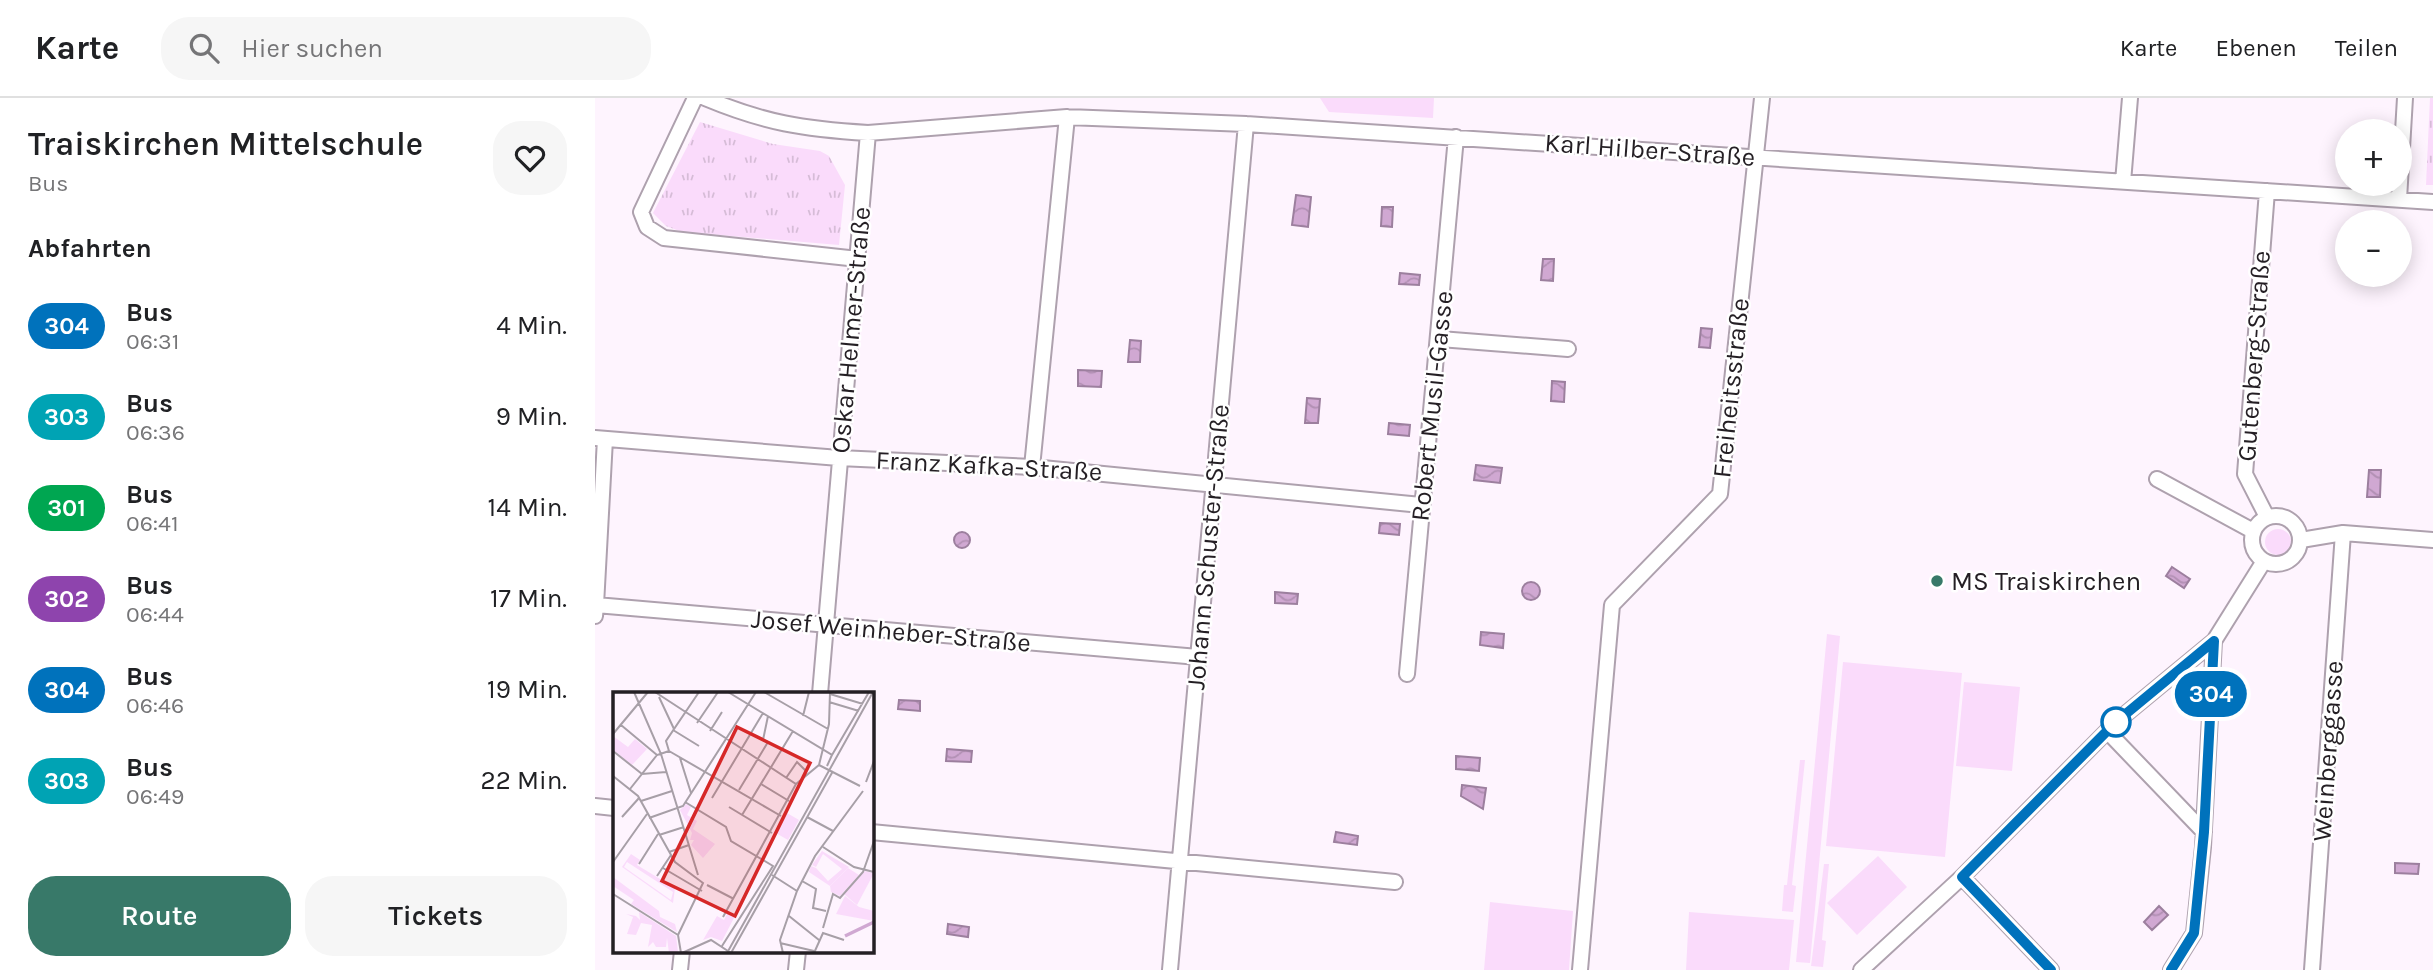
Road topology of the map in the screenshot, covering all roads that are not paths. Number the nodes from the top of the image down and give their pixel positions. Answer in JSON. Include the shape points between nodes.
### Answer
{"nodes":[{"id":1,"x":695,"y":98,"type":"edge"},
{"id":2,"x":705,"y":98,"type":"edge"},
{"id":3,"x":1762,"y":98,"type":"edge"},
{"id":4,"x":2130,"y":98,"type":"edge"},
{"id":5,"x":2405,"y":98,"type":"edge"},
{"id":6,"x":1067,"y":117,"type":"junction"},
{"id":7,"x":1246,"y":124,"type":"junction"},
{"id":8,"x":868,"y":133,"type":"junction"},
{"id":9,"x":1456,"y":136,"type":"junction"},
{"id":10,"x":1756,"y":158,"type":"junction"},
{"id":11,"x":2123,"y":182,"type":"junction"},
{"id":12,"x":2267,"y":191,"type":"junction"},
{"id":13,"x":2399,"y":199,"type":"junction"},
{"id":14,"x":2433,"y":202,"type":"edge"},
{"id":15,"x":858,"y":259,"type":"junction"},
{"id":16,"x":1440,"y":339,"type":"junction"},
{"id":17,"x":1568,"y":349,"type":"dead end"},
{"id":18,"x":600,"y":438,"type":"edge"},
{"id":19,"x":839,"y":458,"type":"junction"},
{"id":20,"x":1032,"y":467,"type":"junction"},
{"id":21,"x":2157,"y":479,"type":"dead end"},
{"id":22,"x":1215,"y":482,"type":"junction"},
{"id":23,"x":1421,"y":505,"type":"junction"},
{"id":24,"x":2267,"y":517,"type":"junction"},
{"id":25,"x":2253,"y":531,"type":"junction"},
{"id":26,"x":2343,"y":533,"type":"junction"},
{"id":27,"x":2301,"y":540,"type":"junction"},
{"id":28,"x":2433,"y":540,"type":"edge"},
{"id":29,"x":2264,"y":561,"type":"junction"},
{"id":30,"x":596,"y":605,"type":"edge"},
{"id":31,"x":595,"y":616,"type":"edge"},
{"id":32,"x":826,"y":627,"type":"junction"},
{"id":33,"x":2214,"y":641,"type":"junction"},
{"id":34,"x":1198,"y":656,"type":"junction"},
{"id":35,"x":1407,"y":674,"type":"dead end"},
{"id":36,"x":820,"y":692,"type":"edge"},
{"id":37,"x":2107,"y":732,"type":"junction"},
{"id":38,"x":595,"y":806,"type":"edge"},
{"id":39,"x":613,"y":808,"type":"edge"},
{"id":40,"x":873,"y":832,"type":"edge"},
{"id":41,"x":2204,"y":832,"type":"junction"},
{"id":42,"x":1179,"y":862,"type":"junction"},
{"id":43,"x":1962,"y":877,"type":"junction"},
{"id":44,"x":1395,"y":882,"type":"dead end"},
{"id":45,"x":1170,"y":970,"type":"edge"},
{"id":46,"x":1580,"y":970,"type":"edge"},
{"id":47,"x":1861,"y":970,"type":"edge"},
{"id":48,"x":2051,"y":970,"type":"edge"},
{"id":49,"x":2171,"y":970,"type":"edge"},
{"id":50,"x":2312,"y":970,"type":"edge"}],
"edges":[{"from":1,"to":15,"type":"street","via":[[641,212],[647,227],[664,239]]},
{"from":2,"to":8,"type":"street","via":[[744,115],[802,129]]},
{"from":3,"to":10,"type":"street","name":"Freiheitsstraße"},
{"from":4,"to":11,"type":"street"},
{"from":5,"to":13,"type":"street"},
{"from":6,"to":7,"type":"street","name":"Karl Hilber-Straße"},
{"from":6,"to":8,"type":"street","name":"Karl Hilber-Straße"},
{"from":6,"to":20,"type":"street"},
{"from":7,"to":9,"type":"street","name":"Karl Hilber-Straße"},
{"from":7,"to":22,"type":"street","name":"Johann Schuster-Straße"},
{"from":8,"to":15,"type":"street","name":"Oskar Helmer-Straße"},
{"from":9,"to":10,"type":"street","name":"Karl Hilber-Straße"},
{"from":9,"to":16,"type":"street","name":"Robert Musil-Gasse"},
{"from":10,"to":11,"type":"street","name":"Karl Hilber-Straße"},
{"from":10,"to":46,"type":"street","name":"Freiheitsstraße","via":[[1720,494],[1612,605]]},
{"from":11,"to":12,"type":"street","name":"Karl Hilber-Straße"},
{"from":12,"to":13,"type":"street","name":"Karl Hilber-Straße"},
{"from":12,"to":24,"type":"street","name":"Gutenberg-Straße","via":[[2245,474]]},
{"from":13,"to":14,"type":"street","name":"Karl Hilber-Straße"},
{"from":15,"to":19,"type":"street","name":"Oskar Helmer-Straße"},
{"from":16,"to":17,"type":"street"},
{"from":16,"to":23,"type":"street","name":"Robert Musil-Gasse"},
{"from":18,"to":19,"type":"street","name":"Franz Kafka-Straße"},
{"from":18,"to":30,"type":"street"},
{"from":19,"to":20,"type":"street","name":"Franz Kafka-Straße"},
{"from":19,"to":32,"type":"street","name":"Oskar Helmer-Straße"},
{"from":20,"to":22,"type":"street","name":"Franz Kafka-Straße"},
{"from":21,"to":25,"type":"street"},
{"from":22,"to":23,"type":"street","name":"Franz Kafka-Straße"},
{"from":22,"to":34,"type":"street","name":"Johann Schuster-Straße"},
{"from":23,"to":35,"type":"street","name":"Robert Musil-Gasse"},
{"from":24,"to":25,"type":"street"},
{"from":24,"to":27,"type":"street","via":[[2290,520]]},
{"from":25,"to":29,"type":"street","via":[[2254,551]]},
{"from":26,"to":27,"type":"street"},
{"from":26,"to":28,"type":"street"},
{"from":26,"to":50,"type":"street","name":"Weinberggasse"},
{"from":27,"to":29,"type":"street","via":[[2288,562]]},
{"from":29,"to":33,"type":"street"},
{"from":30,"to":31,"type":"street"},
{"from":30,"to":32,"type":"street","name":"Josef Weinheber-Straße"},
{"from":32,"to":34,"type":"street","name":"Josef Weinheber-Straße"},
{"from":32,"to":36,"type":"street","name":"Oskar Helmer-Straße"},
{"from":33,"to":37,"type":"street"},
{"from":33,"to":41,"type":"street"},
{"from":34,"to":42,"type":"street","name":"Johann Schuster-Straße"},
{"from":37,"to":41,"type":"street"},
{"from":37,"to":43,"type":"street"},
{"from":38,"to":39,"type":"street"},
{"from":40,"to":42,"type":"street"},
{"from":41,"to":49,"type":"street","via":[[2194,933]]},
{"from":42,"to":44,"type":"street"},
{"from":42,"to":45,"type":"street","name":"Johann Schuster-Straße"},
{"from":43,"to":47,"type":"street"},
{"from":43,"to":48,"type":"street"}]}
